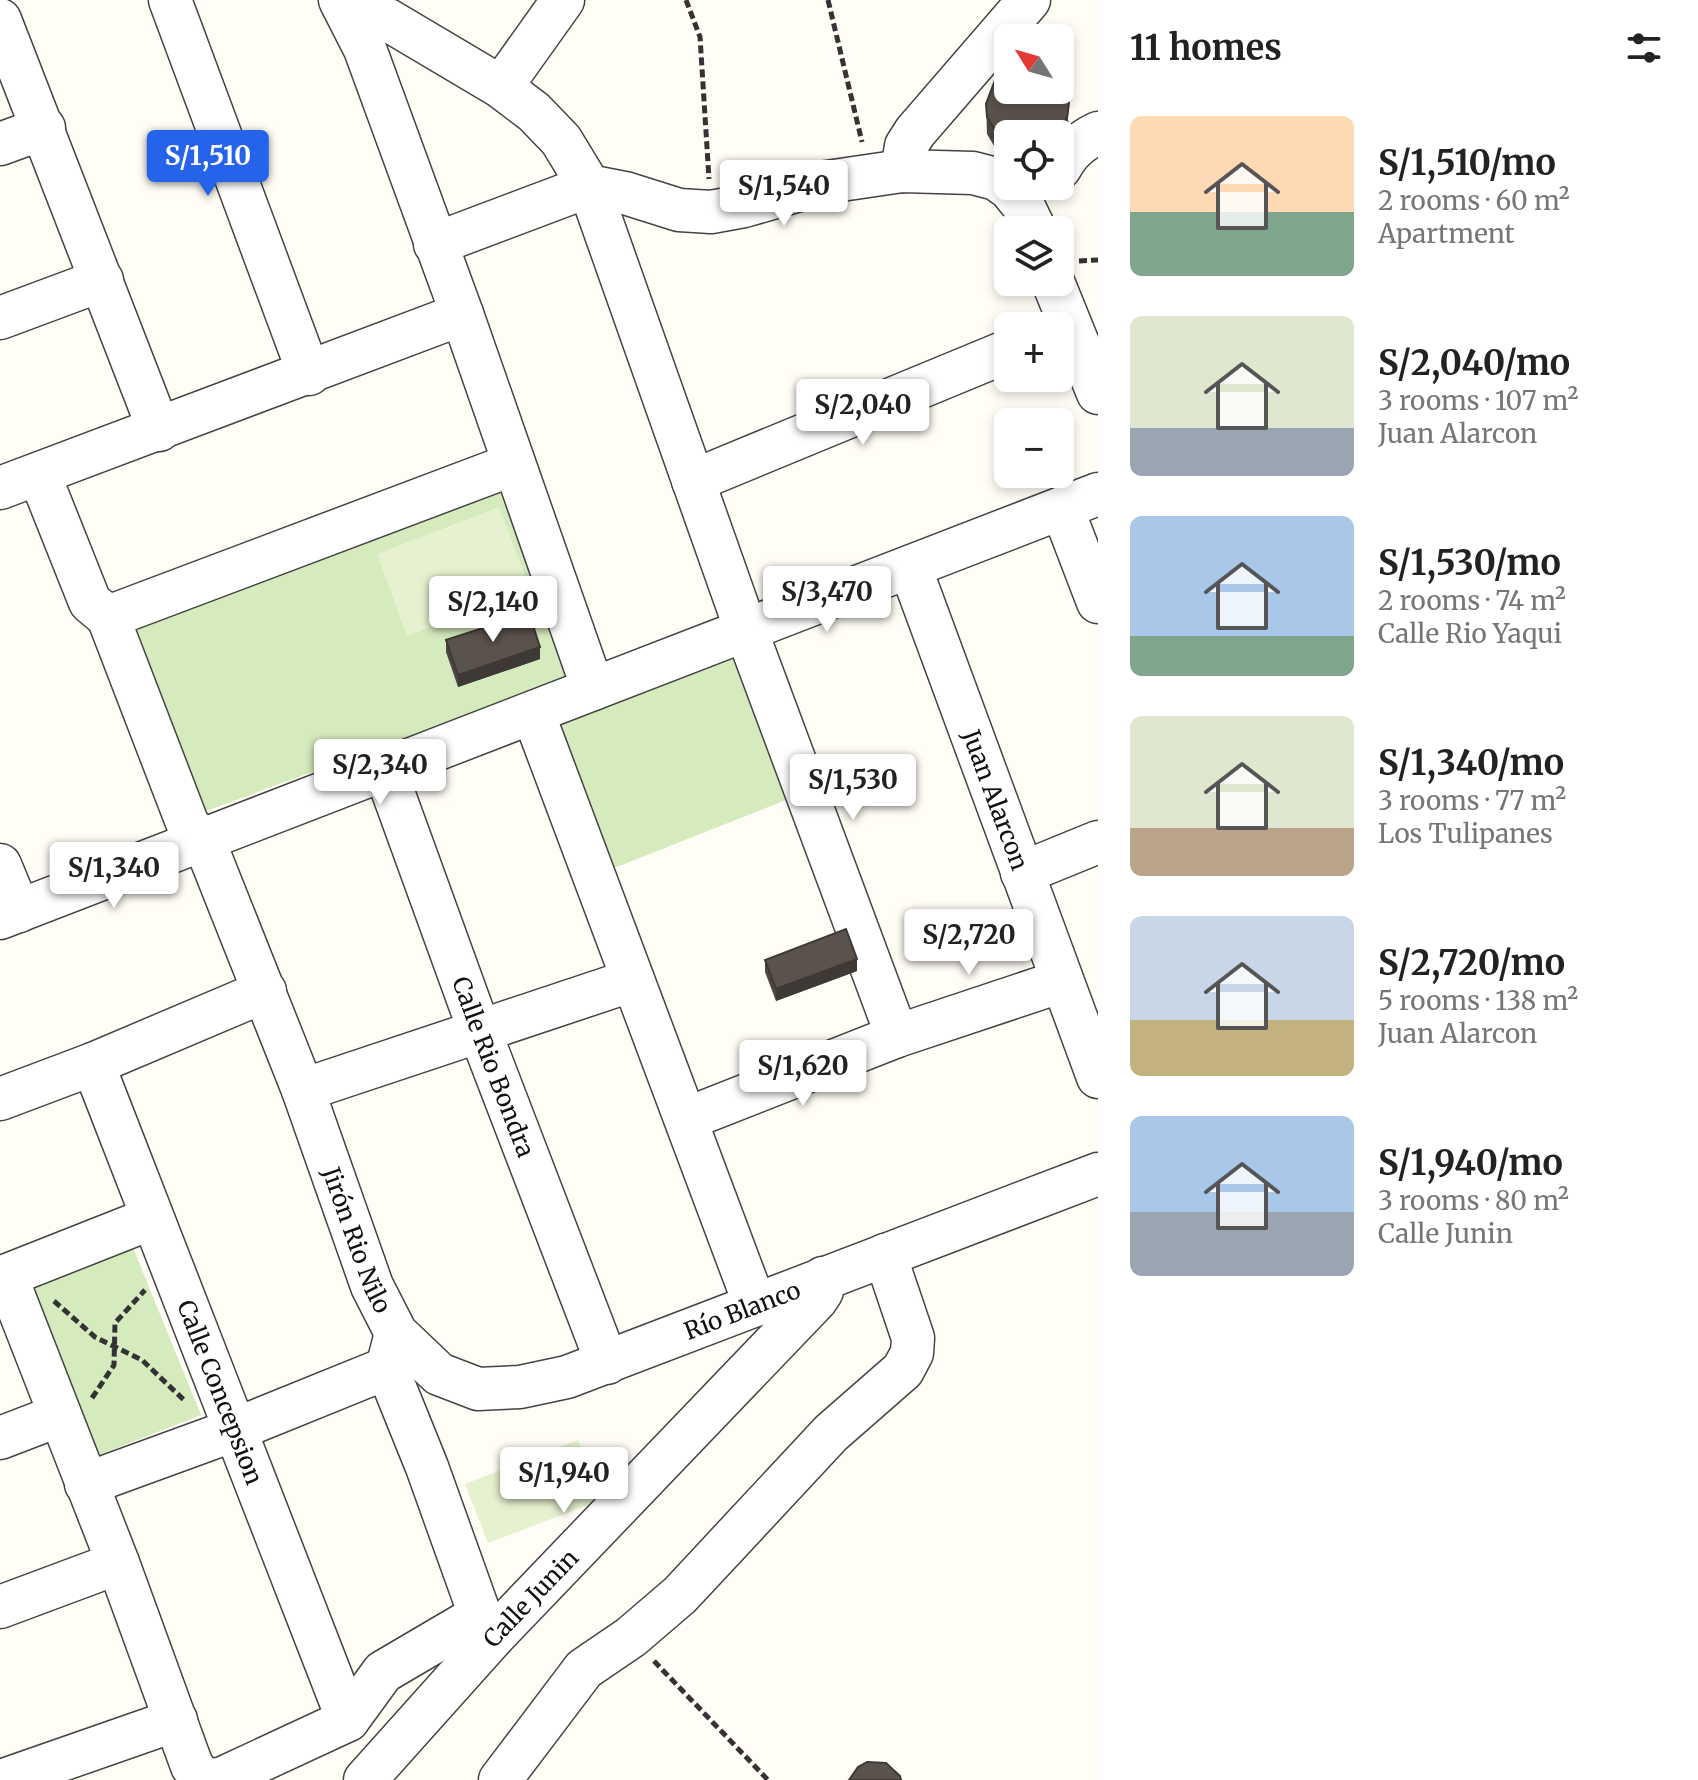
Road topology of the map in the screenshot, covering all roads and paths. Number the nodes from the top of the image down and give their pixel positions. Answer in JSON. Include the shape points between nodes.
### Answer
{"nodes":[{"id":1,"x":170,"y":0,"type":"edge"},
{"id":2,"x":563,"y":0,"type":"edge"},
{"id":3,"x":686,"y":0,"type":"edge"},
{"id":4,"x":828,"y":0,"type":"edge"},
{"id":5,"x":1029,"y":0,"type":"edge"},
{"id":6,"x":351,"y":5,"type":"edge"},
{"id":7,"x":0,"y":20,"type":"edge"},
{"id":8,"x":501,"y":87,"type":"junction"},
{"id":9,"x":44,"y":128,"type":"junction"},
{"id":10,"x":1098,"y":133,"type":"edge"},
{"id":11,"x":0,"y":144,"type":"edge"},
{"id":12,"x":1074,"y":149,"type":"edge"},
{"id":13,"x":886,"y":172,"type":"junction"},
{"id":14,"x":589,"y":186,"type":"junction"},
{"id":15,"x":711,"y":212,"type":"junction"},
{"id":16,"x":1029,"y":216,"type":"edge"},
{"id":17,"x":435,"y":244,"type":"junction"},
{"id":18,"x":102,"y":280,"type":"junction"},
{"id":19,"x":462,"y":314,"type":"junction"},
{"id":20,"x":0,"y":318,"type":"edge"},
{"id":21,"x":1074,"y":346,"type":"edge"},
{"id":22,"x":994,"y":357,"type":"edge"},
{"id":23,"x":309,"y":374,"type":"junction"},
{"id":24,"x":1098,"y":393,"type":"edge"},
{"id":25,"x":159,"y":430,"type":"junction"},
{"id":26,"x":514,"y":464,"type":"junction"},
{"id":27,"x":39,"y":474,"type":"junction"},
{"id":28,"x":693,"y":481,"type":"junction"},
{"id":29,"x":0,"y":488,"type":"edge"},
{"id":30,"x":1080,"y":501,"type":"edge"},
{"id":31,"x":910,"y":567,"type":"junction"},
{"id":32,"x":1098,"y":602,"type":"edge"},
{"id":33,"x":108,"y":617,"type":"junction"},
{"id":34,"x":746,"y":630,"type":"junction"},
{"id":35,"x":593,"y":689,"type":"junction"},
{"id":36,"x":533,"y":713,"type":"junction"},
{"id":37,"x":385,"y":770,"type":"junction"},
{"id":38,"x":204,"y":841,"type":"junction"},
{"id":39,"x":1098,"y":842,"type":"edge"},
{"id":40,"x":0,"y":865,"type":"edge"},
{"id":41,"x":1022,"y":873,"type":"junction"},
{"id":42,"x":9,"y":915,"type":"edge"},
{"id":43,"x":633,"y":980,"type":"junction"},
{"id":44,"x":1062,"y":981,"type":"junction"},
{"id":45,"x":265,"y":991,"type":"junction"},
{"id":46,"x":480,"y":1032,"type":"junction"},
{"id":47,"x":897,"y":1036,"type":"junction"},
{"id":48,"x":93,"y":1064,"type":"junction"},
{"id":49,"x":1098,"y":1077,"type":"edge"},
{"id":50,"x":303,"y":1090,"type":"junction"},
{"id":51,"x":0,"y":1099,"type":"edge"},
{"id":52,"x":686,"y":1119,"type":"junction"},
{"id":53,"x":1098,"y":1174,"type":"edge"},
{"id":54,"x":152,"y":1218,"type":"junction"},
{"id":55,"x":885,"y":1255,"type":"junction"},
{"id":56,"x":3,"y":1277,"type":"edge"},
{"id":57,"x":823,"y":1278,"type":"junction"},
{"id":58,"x":148,"y":1287,"type":"dead end"},
{"id":59,"x":49,"y":1297,"type":"dead end"},
{"id":60,"x":755,"y":1305,"type":"junction"},
{"id":61,"x":115,"y":1346,"type":"junction"},
{"id":62,"x":391,"y":1351,"type":"junction"},
{"id":63,"x":607,"y":1363,"type":"junction"},
{"id":64,"x":188,"y":1404,"type":"dead end"},
{"id":65,"x":74,"y":1409,"type":"junction"},
{"id":66,"x":234,"y":1430,"type":"junction"},
{"id":67,"x":0,"y":1438,"type":"edge"},
{"id":68,"x":86,"y":1484,"type":"junction"},
{"id":69,"x":118,"y":1563,"type":"junction"},
{"id":70,"x":0,"y":1607,"type":"edge"},
{"id":71,"x":486,"y":1626,"type":"junction"},
{"id":72,"x":631,"y":1637,"type":"junction"},
{"id":73,"x":176,"y":1720,"type":"junction"},
{"id":74,"x":348,"y":1720,"type":"junction"},
{"id":75,"x":4,"y":1780,"type":"edge"},
{"id":76,"x":365,"y":1780,"type":"edge"},
{"id":77,"x":500,"y":1780,"type":"edge"},
{"id":78,"x":768,"y":1780,"type":"edge"}],
"edges":[{"from":1,"to":23,"type":"street"},
{"from":2,"to":8,"type":"street"},
{"from":3,"to":15,"type":"path","via":[[700,37]]},
{"from":4,"to":13,"type":"path"},
{"from":5,"to":13,"type":"street"},
{"from":6,"to":8,"type":"street","via":[[388,20]]},
{"from":6,"to":17,"type":"street"},
{"from":7,"to":9,"type":"street"},
{"from":8,"to":14,"type":"street","via":[[561,140]]},
{"from":9,"to":11,"type":"street"},
{"from":9,"to":18,"type":"street"},
{"from":10,"to":12,"type":"street"},
{"from":13,"to":15,"type":"street"},
{"from":13,"to":16,"type":"street","via":[[973,173],[996,179]]},
{"from":14,"to":15,"type":"street","via":[[679,210]]},
{"from":14,"to":17,"type":"street"},
{"from":14,"to":28,"type":"street"},
{"from":17,"to":19,"type":"street"},
{"from":18,"to":20,"type":"street"},
{"from":18,"to":25,"type":"street"},
{"from":19,"to":23,"type":"street"},
{"from":19,"to":26,"type":"street"},
{"from":21,"to":24,"type":"street"},
{"from":22,"to":28,"type":"street"},
{"from":23,"to":25,"type":"street"},
{"from":25,"to":27,"type":"street"},
{"from":26,"to":33,"type":"street"},
{"from":26,"to":35,"type":"street"},
{"from":27,"to":29,"type":"street"},
{"from":27,"to":33,"type":"street","name":"Jirón Rio Nilo","via":[[90,602]]},
{"from":28,"to":34,"type":"street"},
{"from":30,"to":31,"type":"street"},
{"from":30,"to":32,"type":"street"},
{"from":31,"to":34,"type":"street"},
{"from":31,"to":41,"type":"street","name":"Juan Alarcon"},
{"from":33,"to":38,"type":"street","name":"Jirón Rio Nilo","via":[[188,825]]},
{"from":34,"to":35,"type":"street"},
{"from":34,"to":47,"type":"street"},
{"from":35,"to":36,"type":"street"},
{"from":36,"to":37,"type":"street"},
{"from":36,"to":43,"type":"street"},
{"from":37,"to":38,"type":"street"},
{"from":37,"to":46,"type":"street","name":"Calle Rio Bondra"},
{"from":38,"to":42,"type":"street"},
{"from":38,"to":45,"type":"street","name":"Jirón Rio Nilo"},
{"from":39,"to":41,"type":"street"},
{"from":40,"to":42,"type":"street"},
{"from":41,"to":44,"type":"street","name":"Juan Alarcon"},
{"from":43,"to":46,"type":"street"},
{"from":43,"to":52,"type":"street"},
{"from":44,"to":47,"type":"street"},
{"from":44,"to":49,"type":"street","name":"Juan Alarcon"},
{"from":45,"to":48,"type":"street"},
{"from":45,"to":50,"type":"street","name":"Jirón Rio Nilo"},
{"from":46,"to":50,"type":"street"},
{"from":46,"to":63,"type":"street","name":"Calle Rio Bondra"},
{"from":47,"to":52,"type":"street"},
{"from":48,"to":51,"type":"street"},
{"from":48,"to":54,"type":"street","name":"Calle Concepsion"},
{"from":50,"to":62,"type":"street","name":"Jirón Rio Nilo"},
{"from":52,"to":60,"type":"street"},
{"from":53,"to":55,"type":"street","name":"Río Blanco"},
{"from":54,"to":56,"type":"street"},
{"from":54,"to":66,"type":"street","name":"Calle Concepsion"},
{"from":55,"to":57,"type":"street","name":"Río Blanco"},
{"from":55,"to":72,"type":"street","via":[[913,1338],[903,1370],[831,1433],[680,1595]]},
{"from":56,"to":65,"type":"street"},
{"from":57,"to":60,"type":"street","name":"Río Blanco"},
{"from":57,"to":71,"type":"street","name":"Calle Junin","via":[[816,1300]]},
{"from":58,"to":61,"type":"path","via":[[115,1323]]},
{"from":59,"to":61,"type":"path","via":[[95,1337]]},
{"from":60,"to":63,"type":"street","name":"Río Blanco"},
{"from":61,"to":64,"type":"path","via":[[142,1360]]},
{"from":61,"to":65,"type":"path","via":[[114,1365]]},
{"from":62,"to":63,"type":"street","name":"Río Blanco","via":[[478,1389],[520,1387]]},
{"from":62,"to":66,"type":"street"},
{"from":62,"to":71,"type":"street","name":"Jirón Rio Nilo"},
{"from":65,"to":67,"type":"street"},
{"from":65,"to":68,"type":"street"},
{"from":66,"to":68,"type":"street"},
{"from":66,"to":74,"type":"street","name":"Calle Concepsion"},
{"from":68,"to":69,"type":"street"},
{"from":69,"to":70,"type":"street"},
{"from":69,"to":73,"type":"street"},
{"from":71,"to":74,"type":"street","via":[[383,1672]]},
{"from":71,"to":76,"type":"street","name":"Calle Junin"},
{"from":72,"to":77,"type":"street","via":[[584,1669]]},
{"from":72,"to":78,"type":"path"},
{"from":73,"to":74,"type":"street","via":[[192,1766],[203,1780],[221,1779]]},
{"from":73,"to":75,"type":"street"}]}
